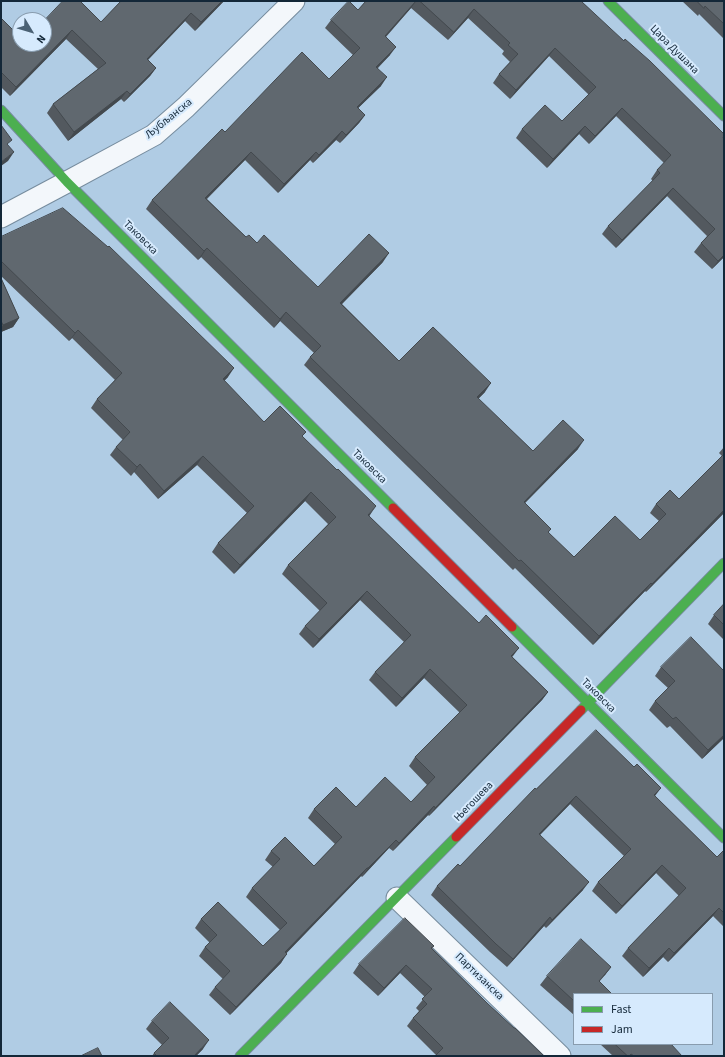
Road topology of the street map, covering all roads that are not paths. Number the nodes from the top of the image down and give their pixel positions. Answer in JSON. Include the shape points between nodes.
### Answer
{"nodes":[{"id":1,"x":294,"y":1,"type":"edge"},
{"id":2,"x":608,"y":1,"type":"edge"},
{"id":3,"x":1,"y":110,"type":"edge"},
{"id":4,"x":724,"y":116,"type":"edge"},
{"id":5,"x":68,"y":182,"type":"junction"},
{"id":6,"x":1,"y":218,"type":"edge"},
{"id":7,"x":724,"y":563,"type":"edge"},
{"id":8,"x":588,"y":703,"type":"junction"},
{"id":9,"x":724,"y":838,"type":"edge"},
{"id":10,"x":397,"y":898,"type":"junction"},
{"id":11,"x":240,"y":1056,"type":"edge"},
{"id":12,"x":560,"y":1056,"type":"edge"}],
"edges":[{"from":1,"to":5,"type":"street","name":"Љубљанска","via":[[154,135]]},
{"from":2,"to":4,"type":"street","name":"Цара Душана"},
{"from":3,"to":5,"type":"street","name":"Таковска"},
{"from":5,"to":6,"type":"street","name":"Љубљанска"},
{"from":5,"to":8,"type":"street","name":"Таковска"},
{"from":7,"to":8,"type":"street","name":"Његошева"},
{"from":8,"to":9,"type":"street","name":"Таковска"},
{"from":8,"to":10,"type":"street","name":"Његошева"},
{"from":10,"to":11,"type":"street","name":"Његошева"},
{"from":10,"to":12,"type":"street","name":"Партизанска"}]}
